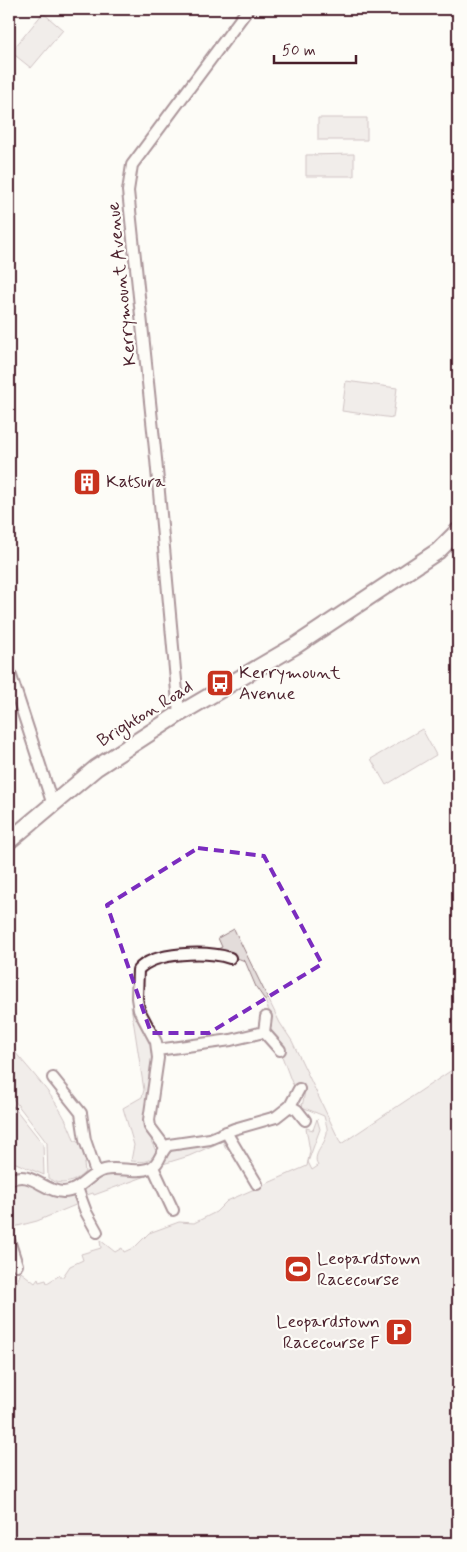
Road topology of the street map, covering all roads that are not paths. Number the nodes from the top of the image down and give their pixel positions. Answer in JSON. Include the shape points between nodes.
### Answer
{"nodes":[{"id":1,"x":248,"y":9,"type":"edge"},
{"id":2,"x":458,"y":531,"type":"edge"},
{"id":3,"x":9,"y":670,"type":"edge"},
{"id":4,"x":179,"y":714,"type":"junction"},
{"id":5,"x":52,"y":802,"type":"junction"},
{"id":6,"x":9,"y":841,"type":"edge"},
{"id":7,"x":230,"y":958,"type":"dead end"},
{"id":8,"x":266,"y":1017,"type":"dead end"},
{"id":9,"x":264,"y":1032,"type":"junction"},
{"id":10,"x":157,"y":1050,"type":"junction"},
{"id":11,"x":280,"y":1050,"type":"dead end"},
{"id":12,"x":53,"y":1078,"type":"dead end"},
{"id":13,"x":299,"y":1089,"type":"dead end"},
{"id":14,"x":290,"y":1106,"type":"junction"},
{"id":15,"x":305,"y":1120,"type":"dead end"},
{"id":16,"x":226,"y":1132,"type":"junction"},
{"id":17,"x":165,"y":1147,"type":"junction"},
{"id":18,"x":153,"y":1166,"type":"junction"},
{"id":19,"x":96,"y":1172,"type":"junction"},
{"id":20,"x":9,"y":1180,"type":"edge"},
{"id":21,"x":257,"y":1184,"type":"dead end"},
{"id":22,"x":77,"y":1188,"type":"junction"},
{"id":23,"x":173,"y":1210,"type":"dead end"},
{"id":24,"x":97,"y":1232,"type":"dead end"},
{"id":25,"x":9,"y":1240,"type":"edge"},
{"id":26,"x":17,"y":1265,"type":"dead end"}],
"edges":[{"from":1,"to":4,"type":"street","name":"Kerrymount Avenue","via":[[132,165],[128,191]]},
{"from":2,"to":4,"type":"street","name":"Brighton Road","via":[[438,551],[295,646]]},
{"from":3,"to":5,"type":"street"},
{"from":4,"to":5,"type":"street","name":"Brighton Road","via":[[96,768]]},
{"from":5,"to":6,"type":"street","name":"Brighton Road"},
{"from":7,"to":10,"type":"street","via":[[203,952],[147,963],[138,970],[139,1010]]},
{"from":8,"to":9,"type":"street"},
{"from":9,"to":10,"type":"street"},
{"from":9,"to":11,"type":"street"},
{"from":10,"to":17,"type":"street","via":[[157,1073],[149,1120],[150,1127]]},
{"from":12,"to":19,"type":"street","via":[[81,1113],[85,1140]]},
{"from":13,"to":14,"type":"street"},
{"from":14,"to":15,"type":"street","via":[[298,1110]]},
{"from":14,"to":16,"type":"street","via":[[276,1117]]},
{"from":16,"to":17,"type":"street","via":[[202,1141]]},
{"from":16,"to":21,"type":"street"},
{"from":17,"to":18,"type":"street"},
{"from":18,"to":19,"type":"street"},
{"from":18,"to":23,"type":"street"},
{"from":19,"to":22,"type":"street"},
{"from":20,"to":22,"type":"street","via":[[32,1178],[63,1192]]},
{"from":22,"to":24,"type":"street"},
{"from":25,"to":26,"type":"street"}]}
